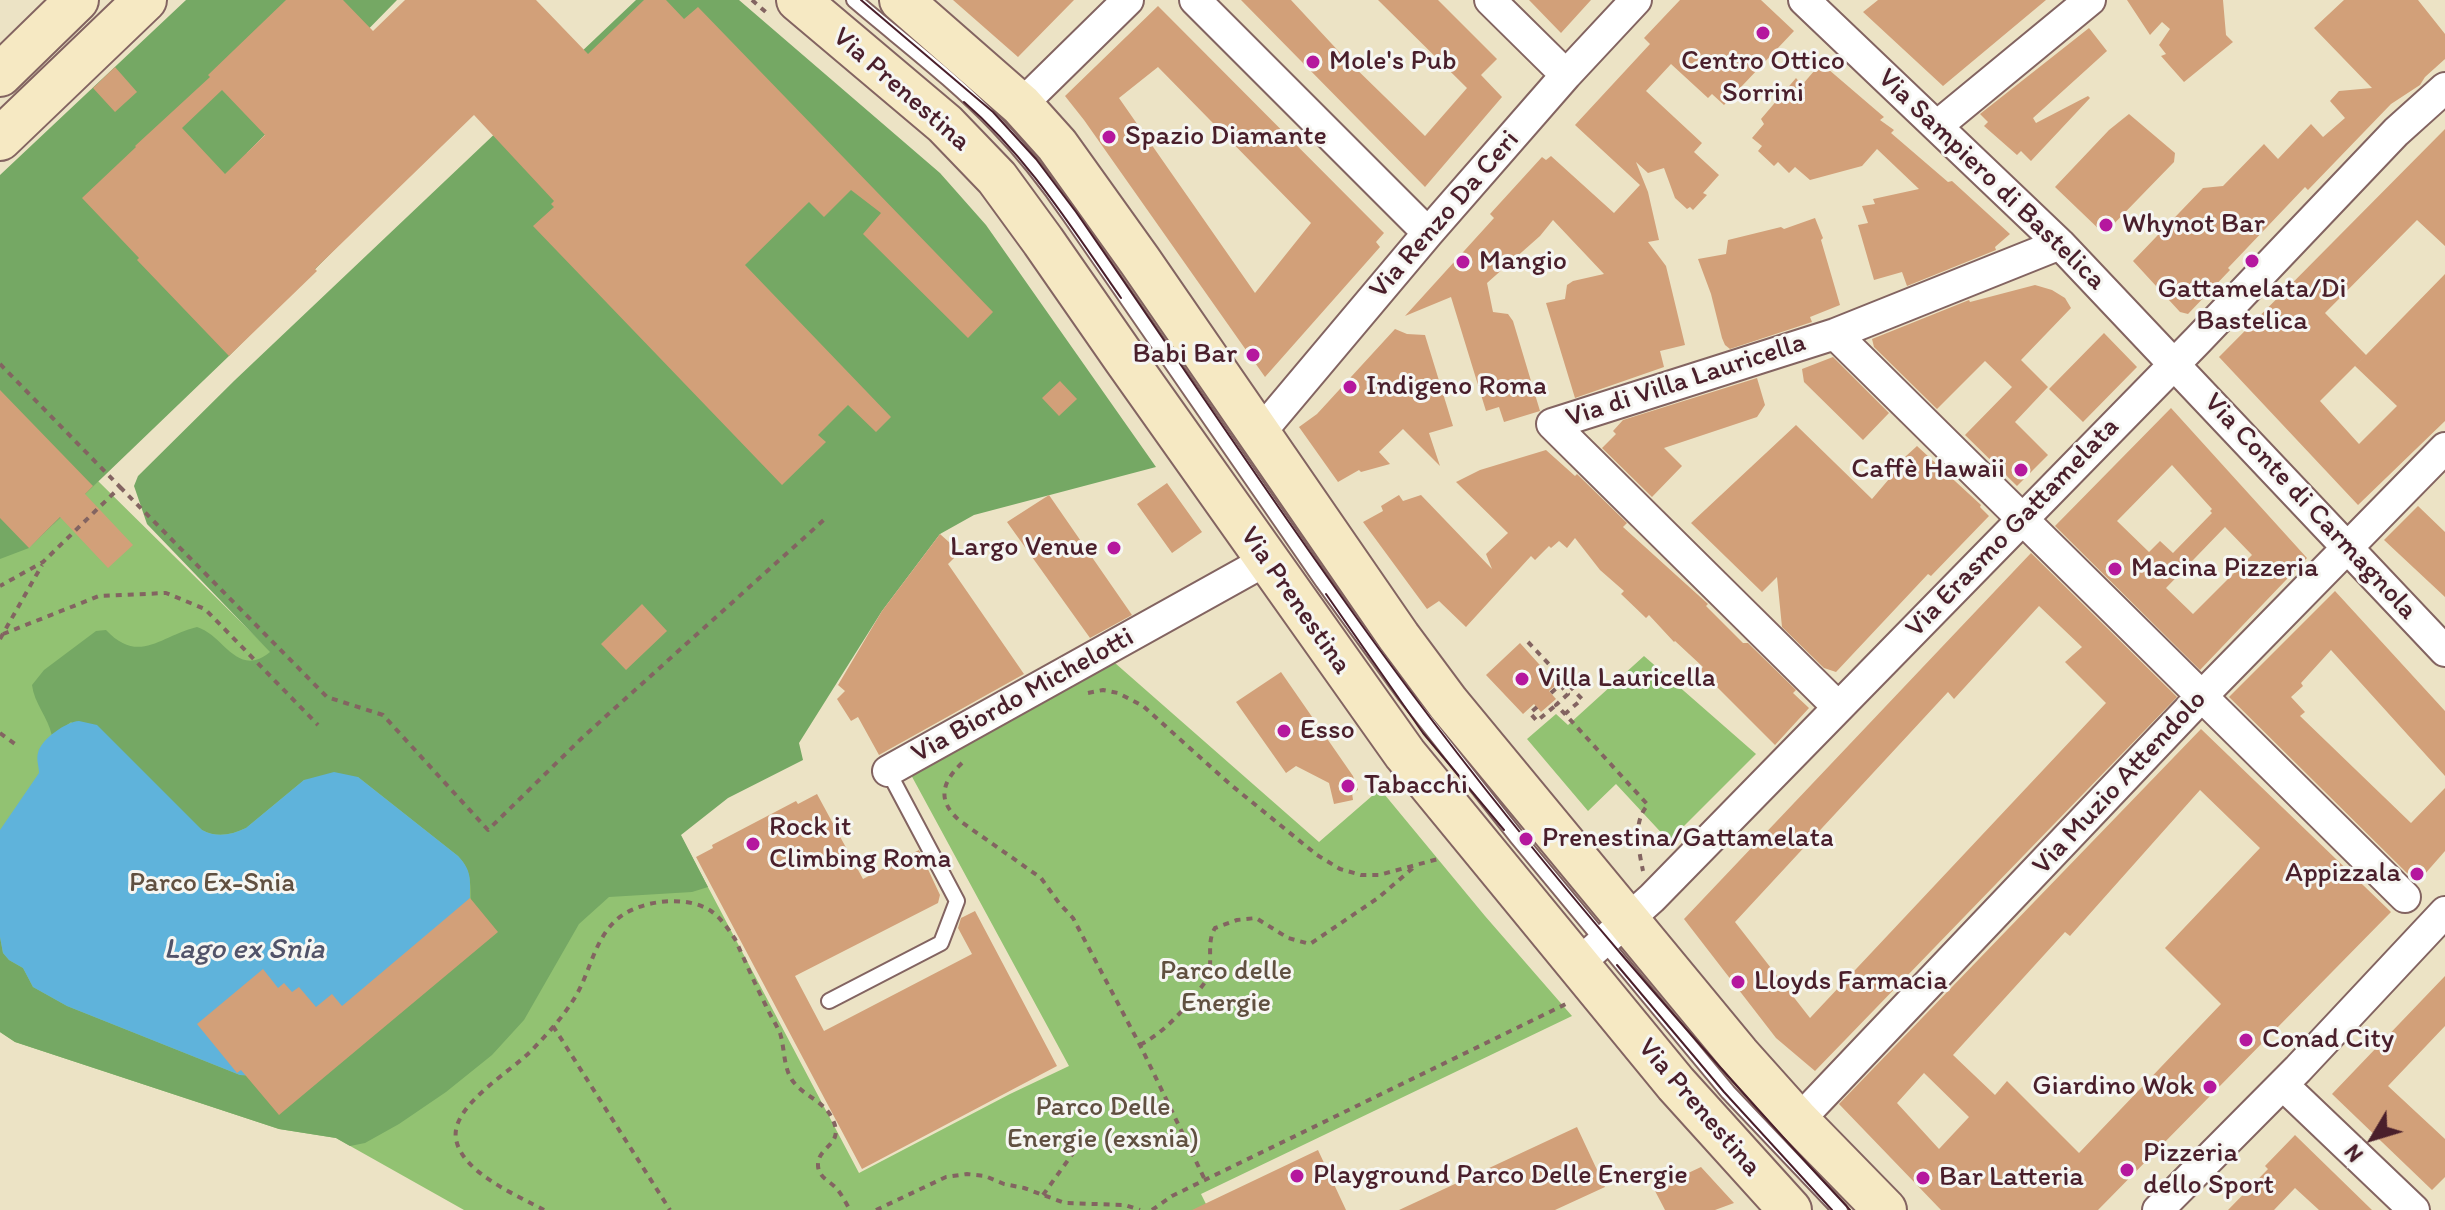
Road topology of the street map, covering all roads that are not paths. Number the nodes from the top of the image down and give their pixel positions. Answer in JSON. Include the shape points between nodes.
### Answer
{"nodes":[{"id":1,"x":77,"y":0,"type":"edge"},
{"id":2,"x":145,"y":0,"type":"edge"},
{"id":3,"x":798,"y":0,"type":"edge"},
{"id":4,"x":854,"y":0,"type":"edge"},
{"id":5,"x":901,"y":0,"type":"edge"},
{"id":6,"x":1128,"y":0,"type":"edge"},
{"id":7,"x":1195,"y":0,"type":"edge"},
{"id":8,"x":1490,"y":0,"type":"edge"},
{"id":9,"x":1636,"y":0,"type":"edge"},
{"id":10,"x":1804,"y":0,"type":"edge"},
{"id":11,"x":2090,"y":0,"type":"edge"},
{"id":12,"x":0,"y":75,"type":"edge"},
{"id":13,"x":1566,"y":75,"type":"junction"},
{"id":14,"x":2445,"y":88,"type":"edge"},
{"id":15,"x":1009,"y":115,"type":"junction"},
{"id":16,"x":1937,"y":126,"type":"junction"},
{"id":17,"x":0,"y":139,"type":"edge"},
{"id":18,"x":1428,"y":233,"type":"junction"},
{"id":19,"x":2060,"y":244,"type":"junction"},
{"id":20,"x":1835,"y":334,"type":"junction"},
{"id":21,"x":2174,"y":363,"type":"junction"},
{"id":22,"x":1259,"y":434,"type":"junction"},
{"id":23,"x":2445,"y":448,"type":"edge"},
{"id":24,"x":2022,"y":520,"type":"junction"},
{"id":25,"x":2347,"y":547,"type":"junction"},
{"id":26,"x":1267,"y":560,"type":"junction"},
{"id":27,"x":2445,"y":651,"type":"edge"},
{"id":28,"x":2201,"y":697,"type":"junction"},
{"id":29,"x":1838,"y":707,"type":"junction"},
{"id":30,"x":888,"y":771,"type":"joint"},
{"id":31,"x":2405,"y":897,"type":"dead end"},
{"id":32,"x":2445,"y":912,"type":"edge"},
{"id":33,"x":1594,"y":958,"type":"junction"},
{"id":34,"x":829,"y":1001,"type":"dead end"},
{"id":35,"x":2283,"y":1085,"type":"junction"},
{"id":36,"x":1798,"y":1121,"type":"junction"},
{"id":37,"x":1790,"y":1210,"type":"edge"},
{"id":38,"x":1840,"y":1210,"type":"edge"},
{"id":39,"x":1885,"y":1210,"type":"edge"},
{"id":40,"x":2158,"y":1210,"type":"edge"},
{"id":41,"x":2414,"y":1210,"type":"edge"}],
"edges":[{"from":1,"to":12,"type":"main road"},
{"from":2,"to":17,"type":"main road"},
{"from":3,"to":26,"type":"main road","name":"Via Prenestina","via":[[945,124],[997,178]]},
{"from":4,"to":15,"type":"lane","name":"Via Prenestina"},
{"from":5,"to":15,"type":"main road"},
{"from":6,"to":15,"type":"street"},
{"from":7,"to":18,"type":"street"},
{"from":8,"to":13,"type":"street"},
{"from":9,"to":13,"type":"street","name":"Via Renzo Da Ceri"},
{"from":10,"to":16,"type":"street","name":"Via Sampiero di Bastelica"},
{"from":11,"to":16,"type":"street"},
{"from":13,"to":18,"type":"street","name":"Via Renzo Da Ceri"},
{"from":14,"to":21,"type":"street","name":"Via Erasmo Gattamelata","via":[[2396,132]]},
{"from":15,"to":22,"type":"main road","name":"Via Prenestina","via":[[1072,165]]},
{"from":15,"to":33,"type":"lane","name":"Via Prenestina","via":[[1054,193],[1323,582]]},
{"from":16,"to":19,"type":"street","name":"Via Sampiero di Bastelica"},
{"from":18,"to":22,"type":"street","name":"Via Renzo Da Ceri"},
{"from":19,"to":20,"type":"street","name":"Via di Villa Lauricella"},
{"from":19,"to":21,"type":"street","name":"Via Sampiero di Bastelica"},
{"from":20,"to":24,"type":"street"},
{"from":20,"to":29,"type":"street","name":"Via di Villa Lauricella","via":[[1552,424]]},
{"from":21,"to":24,"type":"street","name":"Via Erasmo Gattamelata"},
{"from":21,"to":25,"type":"street","name":"Via Conte di Carmagnola"},
{"from":22,"to":33,"type":"main road","name":"Via Prenestina","via":[[1448,703]]},
{"from":23,"to":25,"type":"street","name":"Via Muzio Attendolo"},
{"from":24,"to":28,"type":"street"},
{"from":24,"to":29,"type":"street","name":"Via Erasmo Gattamelata"},
{"from":25,"to":27,"type":"street","name":"Via Conte di Carmagnola"},
{"from":25,"to":28,"type":"street","name":"Via Muzio Attendolo"},
{"from":26,"to":30,"type":"street","name":"Via Biordo Michelotti"},
{"from":26,"to":33,"type":"main road","name":"Via Prenestina","via":[[1389,733]]},
{"from":28,"to":31,"type":"street"},
{"from":28,"to":36,"type":"street","name":"Via Muzio Attendolo"},
{"from":29,"to":33,"type":"street","name":"Via Erasmo Gattamelata"},
{"from":30,"to":34,"type":"lane","name":"Via Biordo Michelotti","via":[[957,901],[941,943]]},
{"from":32,"to":35,"type":"street"},
{"from":33,"to":36,"type":"main road","name":"Via Prenestina","via":[[1738,1054]]},
{"from":33,"to":37,"type":"main road","name":"Via Prenestina","via":[[1676,1084]]},
{"from":33,"to":38,"type":"lane","name":"Via Prenestina"},
{"from":35,"to":40,"type":"street"},
{"from":35,"to":41,"type":"street"},
{"from":36,"to":39,"type":"main road","name":"Via Prenestina"}]}
